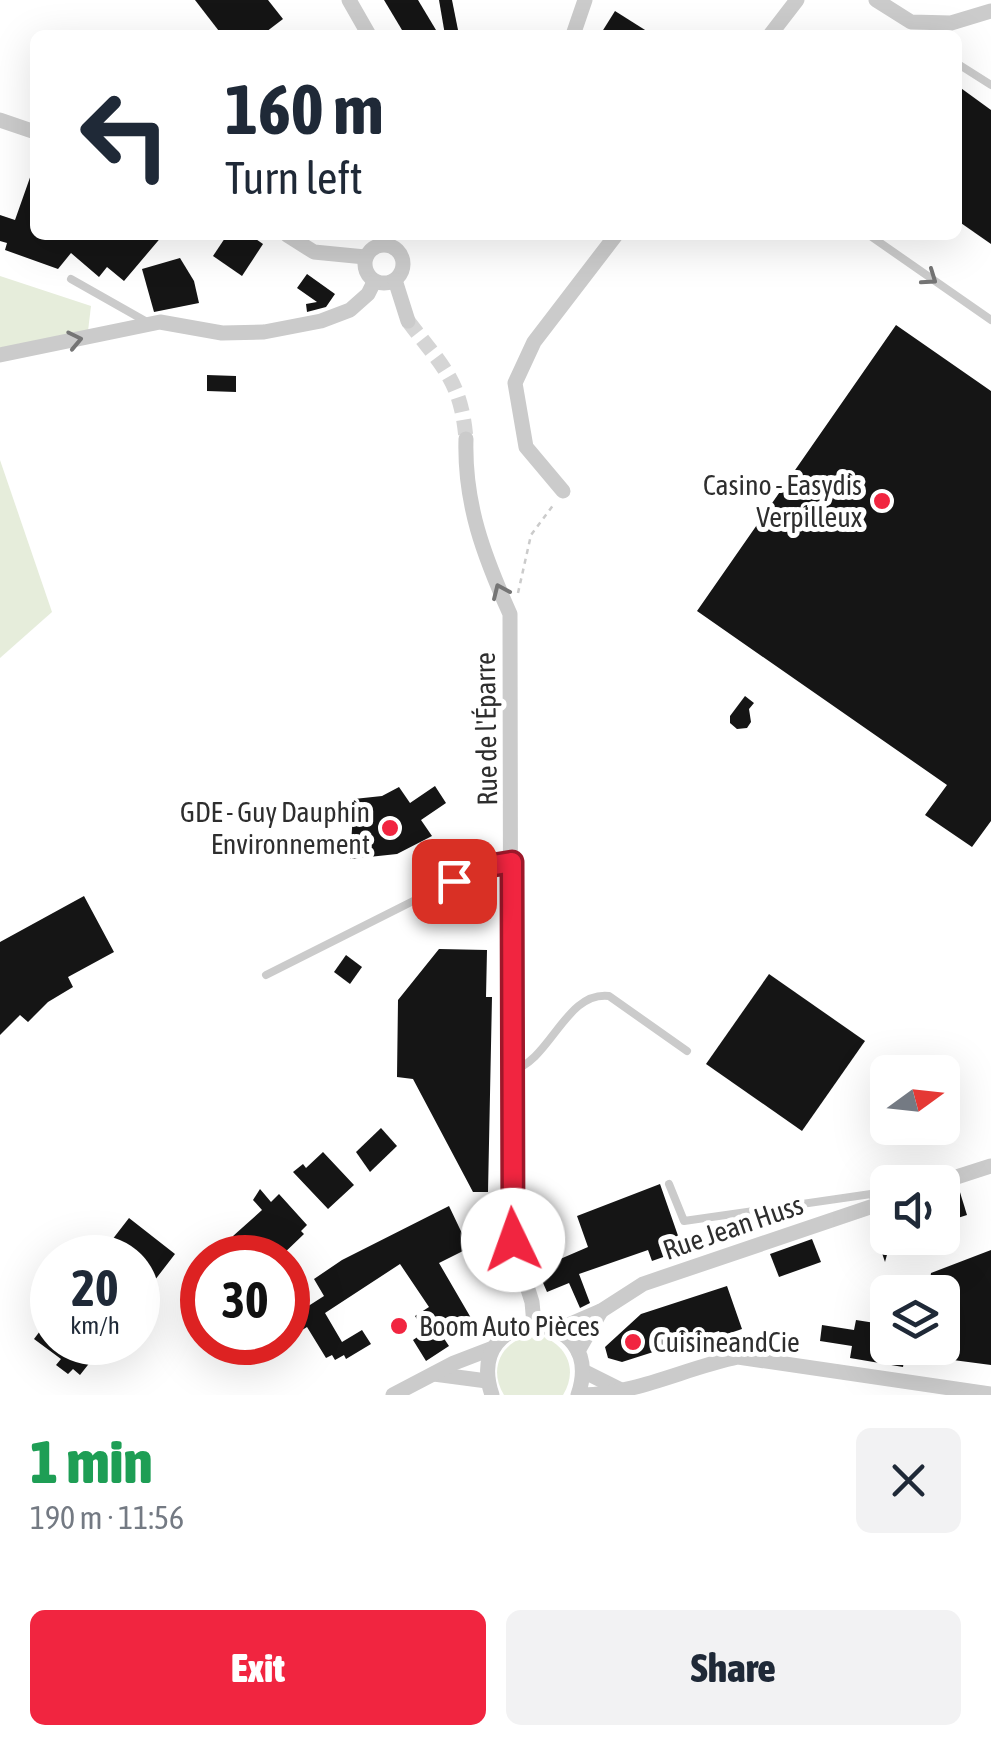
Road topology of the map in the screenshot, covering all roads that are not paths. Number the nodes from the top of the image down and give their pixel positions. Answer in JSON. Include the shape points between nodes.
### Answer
{"nodes":[{"id":1,"x":349,"y":0,"type":"edge"},
{"id":2,"x":585,"y":0,"type":"edge"},
{"id":3,"x":797,"y":0,"type":"edge"},
{"id":4,"x":877,"y":0,"type":"edge"},
{"id":5,"x":989,"y":0,"type":"edge"},
{"id":6,"x":991,"y":11,"type":"edge"},
{"id":7,"x":974,"y":17,"type":"junction"},
{"id":8,"x":367,"y":30,"type":"edge"},
{"id":9,"x":575,"y":30,"type":"edge"},
{"id":10,"x":774,"y":30,"type":"edge"},
{"id":11,"x":962,"y":67,"type":"edge"},
{"id":12,"x":991,"y":86,"type":"edge"},
{"id":13,"x":0,"y":120,"type":"edge"},
{"id":14,"x":30,"y":130,"type":"edge"},
{"id":15,"x":295,"y":240,"type":"edge"},
{"id":16,"x":612,"y":240,"type":"edge"},
{"id":17,"x":876,"y":240,"type":"edge"},
{"id":18,"x":399,"y":242,"type":"edge"},
{"id":19,"x":366,"y":257,"type":"junction"},
{"id":20,"x":72,"y":280,"type":"dead end"},
{"id":21,"x":395,"y":280,"type":"junction"},
{"id":22,"x":374,"y":282,"type":"junction"},
{"id":23,"x":991,"y":320,"type":"edge"},
{"id":24,"x":408,"y":321,"type":"tunnel mouth"},
{"id":25,"x":150,"y":324,"type":"junction"},
{"id":26,"x":0,"y":355,"type":"edge"},
{"id":27,"x":466,"y":439,"type":"tunnel mouth"},
{"id":28,"x":563,"y":491,"type":"road end"},
{"id":29,"x":512,"y":862,"type":"junction"},
{"id":30,"x":266,"y":975,"type":"dead end"},
{"id":31,"x":688,"y":1051,"type":"dead end"},
{"id":32,"x":511,"y":1071,"type":"junction"},
{"id":33,"x":991,"y":1166,"type":"edge"},
{"id":34,"x":960,"y":1176,"type":"edge"},
{"id":35,"x":669,"y":1184,"type":"dead end"},
{"id":36,"x":870,"y":1194,"type":"edge"},
{"id":37,"x":870,"y":1206,"type":"edge"},
{"id":38,"x":601,"y":1311,"type":"junction"},
{"id":39,"x":534,"y":1324,"type":"junction"},
{"id":40,"x":557,"y":1330,"type":"junction"},
{"id":41,"x":494,"y":1348,"type":"junction"},
{"id":42,"x":578,"y":1351,"type":"junction"},
{"id":43,"x":583,"y":1371,"type":"junction"},
{"id":44,"x":430,"y":1374,"type":"junction"},
{"id":45,"x":490,"y":1388,"type":"edge"},
{"id":46,"x":621,"y":1390,"type":"junction"},
{"id":47,"x":991,"y":1394,"type":"edge"},
{"id":48,"x":392,"y":1395,"type":"edge"},
{"id":49,"x":422,"y":1395,"type":"edge"},
{"id":50,"x":580,"y":1395,"type":"edge"}],
"edges":[{"from":1,"to":8,"type":"street"},
{"from":2,"to":9,"type":"street"},
{"from":3,"to":10,"type":"street"},
{"from":4,"to":7,"type":"street","via":[[911,22]]},
{"from":5,"to":7,"type":"street"},
{"from":6,"to":7,"type":"street"},
{"from":11,"to":12,"type":"lane"},
{"from":13,"to":14,"type":"street"},
{"from":15,"to":19,"type":"street","via":[[314,252]]},
{"from":16,"to":28,"type":"street","via":[[534,342],[515,383],[526,447]]},
{"from":17,"to":23,"type":"lane","one_way":true},
{"from":18,"to":19,"type":"street","via":[[378,246]]},
{"from":18,"to":21,"type":"street","via":[[403,264]]},
{"from":19,"to":22,"type":"street"},
{"from":20,"to":25,"type":"lane"},
{"from":21,"to":22,"type":"street"},
{"from":21,"to":24,"type":"street"},
{"from":22,"to":25,"type":"street","via":[[350,310],[321,322],[222,333]]},
{"from":26,"to":25,"type":"street","one_way":true},
{"from":29,"to":27,"type":"street","name":"Rue de l'Éparre","one_way":true,"via":[[510,614],[474,526]]},
{"from":29,"to":30,"type":"lane","via":[[454,881]]},
{"from":29,"to":32,"type":"street","name":"Rue de l'Éparre"},
{"from":31,"to":32,"type":"lane","via":[[598,995],[581,1004],[523,1068]]},
{"from":32,"to":39,"type":"street","name":"Rue de l'Éparre","via":[[513,1242]]},
{"from":33,"to":34,"type":"street"},
{"from":35,"to":36,"type":"lane","via":[[684,1221]]},
{"from":37,"to":38,"type":"street","name":"Rue Jean Huss","via":[[644,1284]]},
{"from":38,"to":40,"type":"street","name":"Rue Jean Huss"},
{"from":38,"to":42,"type":"street","name":"Rue Jean Huss"},
{"from":39,"to":40,"type":"street"},
{"from":39,"to":41,"type":"street","via":[[504,1336]]},
{"from":40,"to":42,"type":"street"},
{"from":41,"to":44,"type":"street"},
{"from":41,"to":45,"type":"street"},
{"from":42,"to":43,"type":"street"},
{"from":43,"to":46,"type":"street"},
{"from":43,"to":50,"type":"street"},
{"from":44,"to":45,"type":"street"},
{"from":44,"to":48,"type":"street"},
{"from":44,"to":49,"type":"lane"},
{"from":46,"to":47,"type":"street","via":[[738,1357]]},
{"from":46,"to":50,"type":"street"}]}
